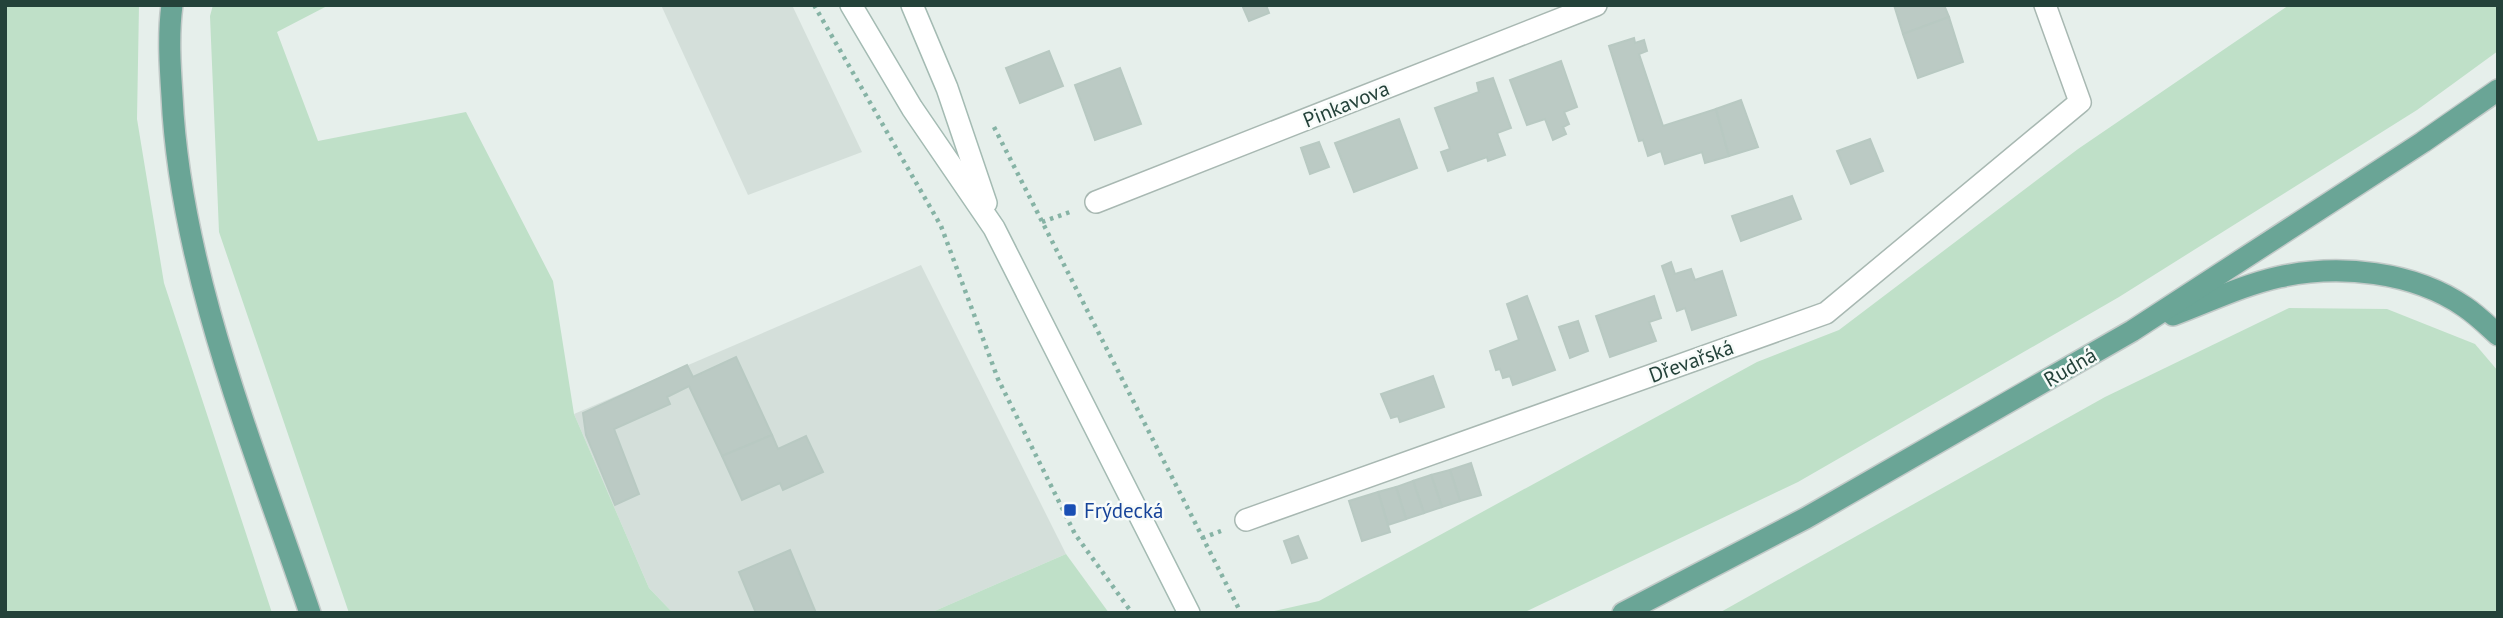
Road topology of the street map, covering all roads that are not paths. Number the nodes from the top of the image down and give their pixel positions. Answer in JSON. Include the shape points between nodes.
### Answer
{"nodes":[{"id":1,"x":172,"y":5,"type":"edge"},
{"id":2,"x":851,"y":5,"type":"edge"},
{"id":3,"x":912,"y":5,"type":"edge"},
{"id":4,"x":1596,"y":5,"type":"edge"},
{"id":5,"x":2045,"y":5,"type":"edge"},
{"id":6,"x":2498,"y":89,"type":"edge"},
{"id":7,"x":1096,"y":202,"type":"dead end"},
{"id":8,"x":994,"y":228,"type":"junction"},
{"id":9,"x":2132,"y":331,"type":"junction"},
{"id":10,"x":2498,"y":335,"type":"edge"},
{"id":11,"x":1246,"y":520,"type":"dead end"},
{"id":12,"x":310,"y":613,"type":"edge"},
{"id":13,"x":1189,"y":613,"type":"edge"},
{"id":14,"x":1623,"y":613,"type":"edge"}],
"edges":[{"from":1,"to":12,"type":"main road","via":[[173,120],[186,209],[226,361]]},
{"from":2,"to":8,"type":"street","via":[[912,108]]},
{"from":3,"to":8,"type":"street","via":[[947,88]]},
{"from":4,"to":7,"type":"street","name":"Pinkavova"},
{"from":5,"to":11,"type":"street","name":"Dřevařská","via":[[2080,102],[1826,313]]},
{"from":6,"to":9,"type":"main road","name":"Rudná"},
{"from":8,"to":13,"type":"street"},
{"from":9,"to":10,"type":"main road","via":[[2277,278],[2346,271],[2389,277],[2441,294]]},
{"from":9,"to":14,"type":"main road","name":"Rudná","via":[[1806,518]]}]}
